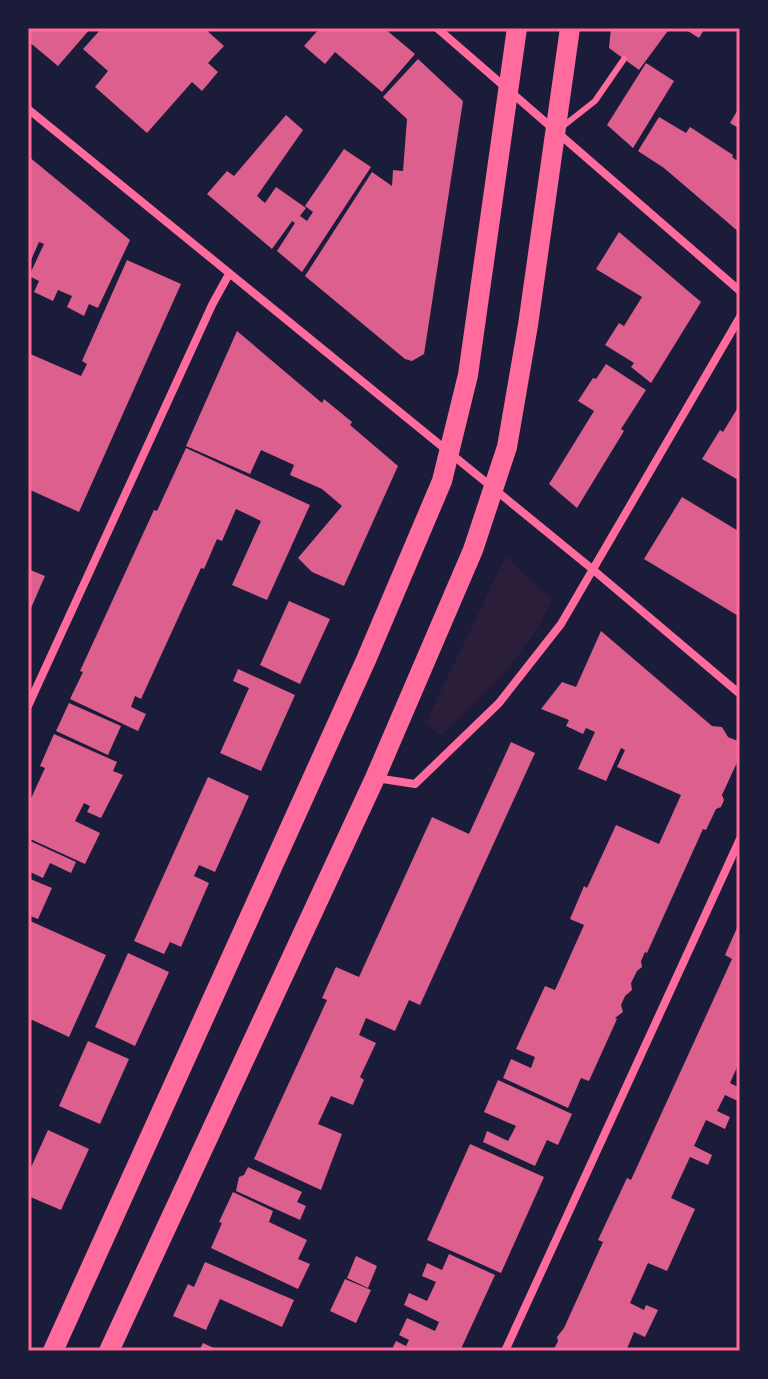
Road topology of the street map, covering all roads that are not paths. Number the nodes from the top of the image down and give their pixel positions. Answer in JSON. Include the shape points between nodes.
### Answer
{"nodes":[{"id":1,"x":437,"y":28,"type":"edge"},
{"id":2,"x":517,"y":28,"type":"edge"},
{"id":3,"x":570,"y":28,"type":"edge"},
{"id":4,"x":624,"y":59,"type":"dead end"},
{"id":5,"x":509,"y":90,"type":"junction"},
{"id":6,"x":28,"y":109,"type":"edge"},
{"id":7,"x":556,"y":131,"type":"junction"},
{"id":8,"x":229,"y":274,"type":"junction"},
{"id":9,"x":740,"y":291,"type":"edge"},
{"id":10,"x":740,"y":317,"type":"edge"},
{"id":11,"x":449,"y":453,"type":"junction"},
{"id":12,"x":493,"y":489,"type":"junction"},
{"id":13,"x":591,"y":568,"type":"junction"},
{"id":14,"x":740,"y":694,"type":"edge"},
{"id":15,"x":28,"y":706,"type":"edge"},
{"id":16,"x":375,"y":778,"type":"junction"},
{"id":17,"x":740,"y":839,"type":"edge"},
{"id":18,"x":53,"y":1351,"type":"edge"},
{"id":19,"x":109,"y":1351,"type":"edge"},
{"id":20,"x":505,"y":1351,"type":"edge"}],
"edges":[{"from":1,"to":5,"type":"street"},
{"from":2,"to":5,"type":"main road"},
{"from":3,"to":7,"type":"main road"},
{"from":4,"to":7,"type":"lane","via":[[595,101]]},
{"from":5,"to":7,"type":"street"},
{"from":5,"to":11,"type":"main road","via":[[468,375]]},
{"from":6,"to":8,"type":"street"},
{"from":7,"to":9,"type":"street"},
{"from":7,"to":12,"type":"main road","via":[[526,340],[507,447]]},
{"from":8,"to":11,"type":"street"},
{"from":8,"to":15,"type":"street"},
{"from":10,"to":13,"type":"street"},
{"from":11,"to":12,"type":"street"},
{"from":11,"to":18,"type":"main road","via":[[366,660]]},
{"from":12,"to":13,"type":"street"},
{"from":12,"to":16,"type":"main road","via":[[473,550]]},
{"from":13,"to":14,"type":"street"},
{"from":13,"to":16,"type":"street","via":[[561,624],[489,713],[415,784]]},
{"from":16,"to":19,"type":"main road"},
{"from":17,"to":20,"type":"street"}]}
